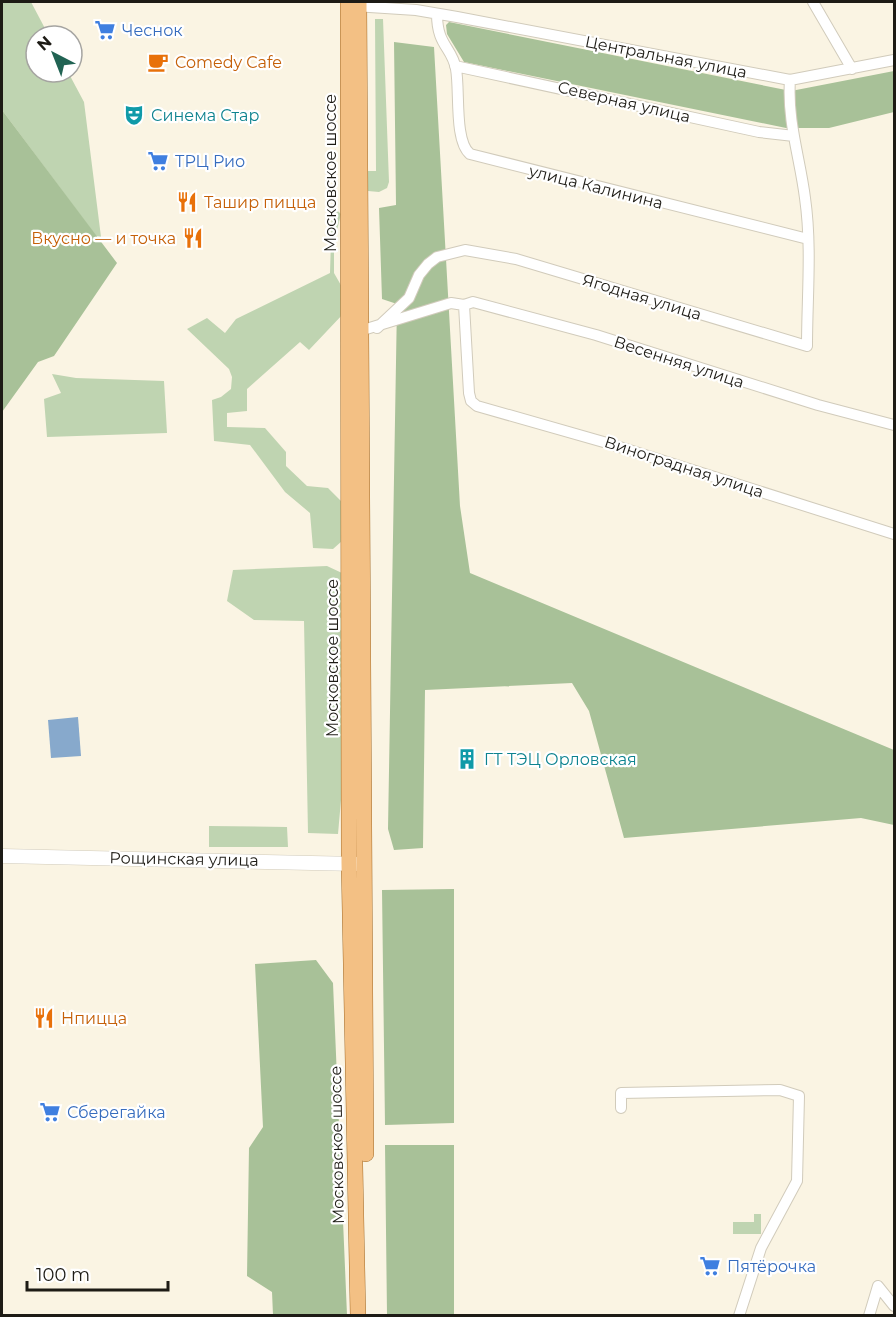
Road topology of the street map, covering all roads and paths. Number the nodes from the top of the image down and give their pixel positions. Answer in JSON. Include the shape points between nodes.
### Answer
{"nodes":[{"id":1,"x":813,"y":2,"type":"edge"},
{"id":2,"x":354,"y":4,"type":"edge"},
{"id":3,"x":437,"y":14,"type":"junction"},
{"id":4,"x":894,"y":60,"type":"edge"},
{"id":5,"x":456,"y":67,"type":"junction"},
{"id":6,"x":852,"y":69,"type":"junction"},
{"id":7,"x":790,"y":80,"type":"junction"},
{"id":8,"x":794,"y":136,"type":"junction"},
{"id":9,"x":808,"y":239,"type":"junction"},
{"id":10,"x":464,"y":305,"type":"junction"},
{"id":11,"x":370,"y":329,"type":"junction"},
{"id":12,"x":894,"y":425,"type":"edge"},
{"id":13,"x":894,"y":534,"type":"edge"},
{"id":14,"x":2,"y":856,"type":"edge"},
{"id":15,"x":349,"y":863,"type":"junction"},
{"id":16,"x":366,"y":864,"type":"junction"},
{"id":17,"x":621,"y":1108,"type":"dead end"},
{"id":18,"x":894,"y":1306,"type":"edge"},
{"id":19,"x":358,"y":1316,"type":"edge"},
{"id":20,"x":369,"y":1316,"type":"edge"},
{"id":21,"x":739,"y":1316,"type":"edge"},
{"id":22,"x":869,"y":1316,"type":"edge"}],
"edges":[{"from":1,"to":6,"type":"street"},
{"from":2,"to":3,"type":"street","name":"Центральная улица"},
{"from":2,"to":11,"type":"main road","name":"Московское шоссе"},
{"from":2,"to":15,"type":"main road","name":"Московское шоссе"},
{"from":3,"to":5,"type":"street","via":[[438,36]]},
{"from":3,"to":7,"type":"street","name":"Центральная улица"},
{"from":4,"to":6,"type":"street","name":"Центральная улица"},
{"from":5,"to":8,"type":"street","name":"Северная улица","via":[[759,132]]},
{"from":5,"to":9,"type":"street","name":"улица Калинина","via":[[462,137],[470,154]]},
{"from":6,"to":7,"type":"street","name":"Центральная улица"},
{"from":7,"to":8,"type":"street","via":[[789,114]]},
{"from":8,"to":9,"type":"street","via":[[806,200]]},
{"from":9,"to":11,"type":"street","name":"Ягодная улица","via":[[807,346],[476,250],[443,255],[428,264],[409,298]]},
{"from":10,"to":11,"type":"street","name":"Весенняя улица","via":[[451,303]]},
{"from":10,"to":12,"type":"street","name":"Весенняя улица","via":[[473,302],[534,317]]},
{"from":10,"to":13,"type":"street","name":"Виноградная улица","via":[[469,393],[473,403],[487,411],[607,443]]},
{"from":11,"to":16,"type":"main road","name":"Московское шоссе"},
{"from":14,"to":15,"type":"main road","name":"Рощинская улица"},
{"from":15,"to":16,"type":"main road","name":"Рощинская улица"},
{"from":15,"to":19,"type":"main road","name":"Московское шоссе"},
{"from":16,"to":20,"type":"main road","name":"Московское шоссе"},
{"from":17,"to":21,"type":"street","via":[[621,1093],[780,1090],[799,1096],[797,1182],[761,1248]]},
{"from":18,"to":22,"type":"street","via":[[878,1286]]}]}
